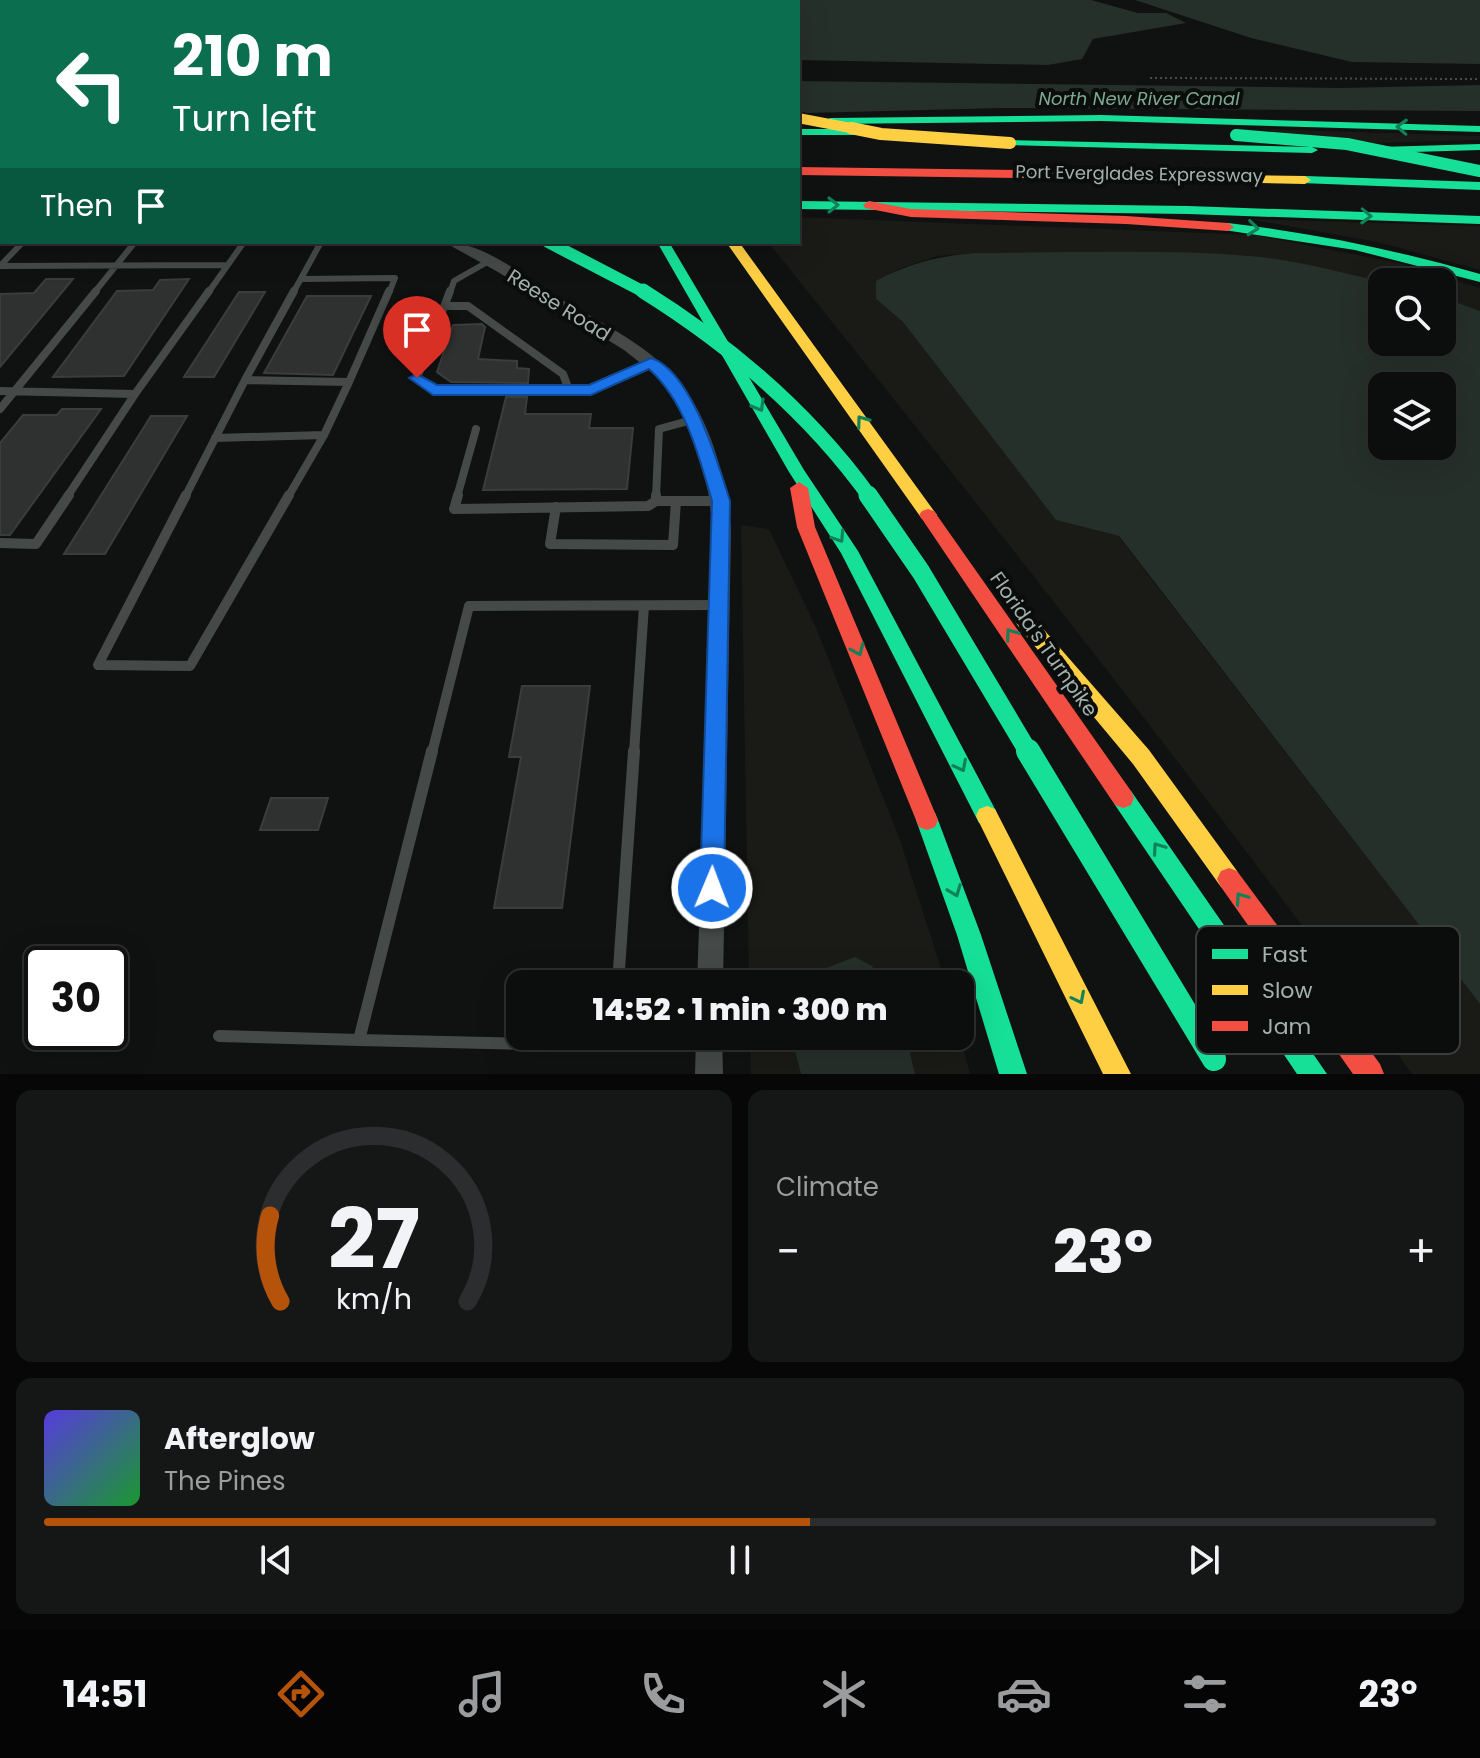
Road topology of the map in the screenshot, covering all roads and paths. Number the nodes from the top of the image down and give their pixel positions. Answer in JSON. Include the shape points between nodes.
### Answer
{"nodes":[{"id":1,"x":1150,"y":78,"type":"dead end"},
{"id":2,"x":1480,"y":79,"type":"edge"},
{"id":3,"x":800,"y":120,"type":"edge"},
{"id":4,"x":800,"y":120,"type":"edge"},
{"id":5,"x":1480,"y":129,"type":"edge"},
{"id":6,"x":800,"y":132,"type":"edge"},
{"id":7,"x":877,"y":132,"type":"junction"},
{"id":8,"x":800,"y":140,"type":"edge"},
{"id":9,"x":1480,"y":147,"type":"edge"},
{"id":10,"x":800,"y":156,"type":"edge"},
{"id":11,"x":800,"y":171,"type":"edge"},
{"id":12,"x":1480,"y":171,"type":"edge"},
{"id":13,"x":1480,"y":186,"type":"edge"},
{"id":14,"x":800,"y":189,"type":"edge"},
{"id":15,"x":1480,"y":204,"type":"edge"},
{"id":16,"x":800,"y":205,"type":"edge"},
{"id":17,"x":869,"y":205,"type":"junction"},
{"id":18,"x":1480,"y":220,"type":"edge"},
{"id":19,"x":21,"y":244,"type":"edge"},
{"id":20,"x":133,"y":244,"type":"edge"},
{"id":21,"x":243,"y":244,"type":"edge"},
{"id":22,"x":320,"y":244,"type":"edge"},
{"id":23,"x":454,"y":244,"type":"edge"},
{"id":24,"x":552,"y":244,"type":"edge"},
{"id":25,"x":664,"y":244,"type":"edge"},
{"id":26,"x":733,"y":244,"type":"edge"},
{"id":27,"x":489,"y":261,"type":"junction"},
{"id":28,"x":227,"y":265,"type":"junction"},
{"id":29,"x":0,"y":266,"type":"edge"},
{"id":30,"x":115,"y":266,"type":"junction"},
{"id":31,"x":1480,"y":278,"type":"edge"},
{"id":32,"x":302,"y":279,"type":"junction"},
{"id":33,"x":445,"y":306,"type":"junction"},
{"id":34,"x":651,"y":362,"type":"junction"},
{"id":35,"x":245,"y":380,"type":"junction"},
{"id":36,"x":349,"y":382,"type":"junction"},
{"id":37,"x":569,"y":390,"type":"junction"},
{"id":38,"x":0,"y":391,"type":"edge"},
{"id":39,"x":14,"y":391,"type":"junction"},
{"id":40,"x":135,"y":394,"type":"junction"},
{"id":41,"x":0,"y":409,"type":"edge"},
{"id":42,"x":692,"y":420,"type":"junction"},
{"id":43,"x":476,"y":429,"type":"dead end"},
{"id":44,"x":324,"y":435,"type":"junction"},
{"id":45,"x":215,"y":438,"type":"junction"},
{"id":46,"x":797,"y":472,"type":"junction"},
{"id":47,"x":907,"y":484,"type":"junction"},
{"id":48,"x":656,"y":501,"type":"junction"},
{"id":49,"x":676,"y":501,"type":"junction"},
{"id":50,"x":721,"y":501,"type":"junction"},
{"id":51,"x":556,"y":507,"type":"junction"},
{"id":52,"x":0,"y":543,"type":"edge"},
{"id":53,"x":719,"y":605,"type":"junction"},
{"id":54,"x":644,"y":606,"type":"junction"},
{"id":55,"x":1211,"y":926,"type":"edge"},
{"id":56,"x":1263,"y":926,"type":"edge"},
{"id":57,"x":619,"y":970,"type":"edge"},
{"id":58,"x":710,"y":970,"type":"edge"},
{"id":59,"x":1196,"y":1029,"type":"edge"},
{"id":60,"x":219,"y":1036,"type":"dead end"},
{"id":61,"x":359,"y":1040,"type":"junction"},
{"id":62,"x":506,"y":1043,"type":"edge"},
{"id":63,"x":709,"y":1050,"type":"edge"},
{"id":64,"x":1299,"y":1054,"type":"edge"},
{"id":65,"x":1356,"y":1054,"type":"edge"},
{"id":66,"x":709,"y":1074,"type":"edge"},
{"id":67,"x":1013,"y":1074,"type":"edge"},
{"id":68,"x":1117,"y":1074,"type":"edge"},
{"id":69,"x":1313,"y":1074,"type":"edge"},
{"id":70,"x":1370,"y":1074,"type":"edge"}],
"edges":[{"from":1,"to":2,"type":"path"},
{"from":5,"to":3,"type":"main road","one_way":true,"via":[[1101,118]]},
{"from":4,"to":9,"type":"main road","bridge":true,"via":[[881,134],[1010,143],[1334,150]]},
{"from":6,"to":7,"type":"main road"},
{"from":7,"to":8,"type":"main road"},
{"from":7,"to":12,"type":"main road","bridge":true,"via":[[1236,135],[1347,144]]},
{"from":10,"to":12,"type":"main road","name":"Port Everglades Expressway","via":[[1164,160]]},
{"from":11,"to":13,"type":"main road","via":[[1119,174]]},
{"from":14,"to":15,"type":"main road","name":"Port Everglades Expressway","via":[[1172,193]]},
{"from":16,"to":17,"type":"main road","one_way":true},
{"from":17,"to":18,"type":"main road","one_way":true},
{"from":17,"to":31,"type":"main road","one_way":true,"via":[[911,213],[1254,228],[1378,249]]},
{"from":19,"to":29,"type":"lane"},
{"from":20,"to":30,"type":"lane"},
{"from":21,"to":28,"type":"lane"},
{"from":22,"to":32,"type":"lane"},
{"from":23,"to":27,"type":"street","name":"Reese Road"},
{"from":24,"to":59,"type":"main road","bridge":true,"via":[[618,274],[708,330],[786,395],[842,458],[897,535]]},
{"from":25,"to":46,"type":"main road","one_way":true},
{"from":47,"to":26,"type":"main road","name":"Florida's Turnpike","one_way":true},
{"from":27,"to":33,"type":"lane","via":[[454,281]]},
{"from":27,"to":34,"type":"street","name":"Reese Road"},
{"from":28,"to":30,"type":"lane"},
{"from":28,"to":40,"type":"lane"},
{"from":29,"to":30,"type":"lane"},
{"from":30,"to":39,"type":"lane"},
{"from":32,"to":35,"type":"lane"},
{"from":32,"to":36,"type":"lane","via":[[395,278]]},
{"from":33,"to":37,"type":"lane","via":[[468,306],[563,374]]},
{"from":33,"to":37,"type":"lane","via":[[417,378],[433,390]]},
{"from":34,"to":37,"type":"lane","via":[[591,390]]},
{"from":34,"to":42,"type":"street","name":"Reese Road","via":[[669,378]]},
{"from":35,"to":36,"type":"lane"},
{"from":35,"to":45,"type":"lane"},
{"from":36,"to":44,"type":"lane"},
{"from":38,"to":39,"type":"lane"},
{"from":39,"to":40,"type":"lane"},
{"from":39,"to":41,"type":"lane"},
{"from":40,"to":52,"type":"lane","via":[[36,544]]},
{"from":42,"to":48,"type":"lane","via":[[659,429]]},
{"from":42,"to":50,"type":"street","name":"Reese Road"},
{"from":43,"to":51,"type":"lane","via":[[454,509]]},
{"from":44,"to":45,"type":"lane"},
{"from":44,"to":45,"type":"lane","via":[[190,666],[98,665]]},
{"from":46,"to":67,"type":"main road","one_way":true,"via":[[806,527],[963,911]]},
{"from":46,"to":68,"type":"main road","one_way":true,"via":[[849,551],[917,678]]},
{"from":55,"to":47,"type":"main road","name":"Florida's Turnpike","one_way":true},
{"from":56,"to":47,"type":"main road","one_way":true,"via":[[1141,757]]},
{"from":48,"to":49,"type":"lane"},
{"from":48,"to":51,"type":"lane","via":[[648,506]]},
{"from":49,"to":50,"type":"lane"},
{"from":49,"to":51,"type":"lane","via":[[673,545],[550,544]]},
{"from":50,"to":53,"type":"street","name":"Reese Road"},
{"from":53,"to":54,"type":"lane"},
{"from":53,"to":58,"type":"street","name":"Reese Road"},
{"from":54,"to":57,"type":"lane"},
{"from":54,"to":61,"type":"lane","via":[[469,606]]},
{"from":60,"to":61,"type":"lane"},
{"from":61,"to":62,"type":"lane"},
{"from":63,"to":66,"type":"street"},
{"from":69,"to":64,"type":"main road","name":"Florida's Turnpike","one_way":true},
{"from":70,"to":65,"type":"main road","one_way":true}]}
